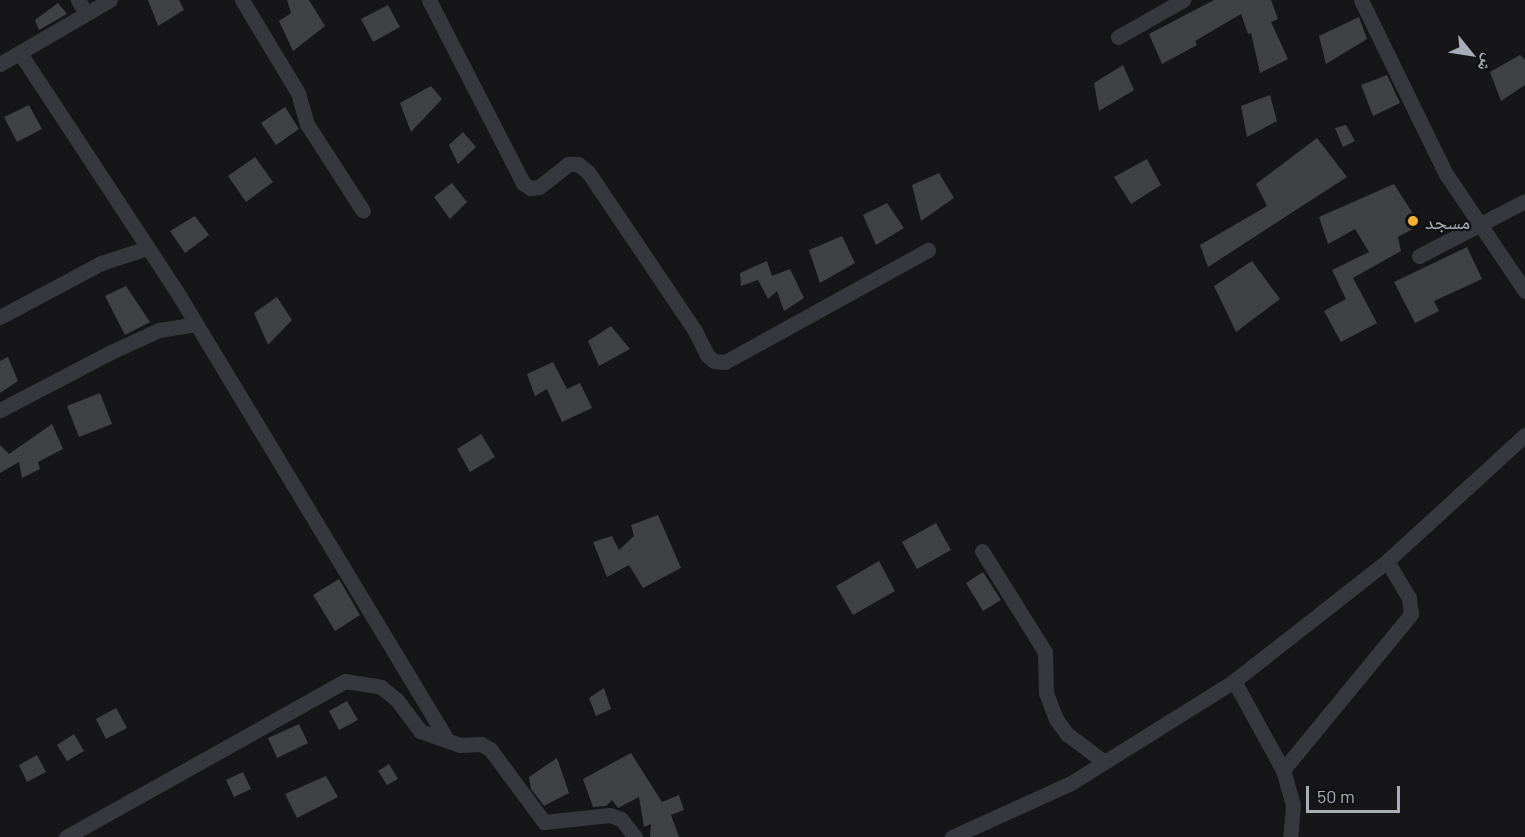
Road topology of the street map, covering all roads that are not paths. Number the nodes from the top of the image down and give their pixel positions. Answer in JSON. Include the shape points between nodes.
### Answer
{"nodes":[{"id":1,"x":110,"y":0,"type":"edge"},
{"id":2,"x":242,"y":0,"type":"edge"},
{"id":3,"x":429,"y":0,"type":"edge"},
{"id":4,"x":1183,"y":0,"type":"edge"},
{"id":5,"x":1361,"y":0,"type":"edge"},
{"id":6,"x":82,"y":6,"type":"edge"},
{"id":7,"x":1118,"y":37,"type":"dead end"},
{"id":8,"x":20,"y":53,"type":"junction"},
{"id":9,"x":0,"y":64,"type":"edge"},
{"id":10,"x":1525,"y":201,"type":"edge"},
{"id":11,"x":363,"y":211,"type":"dead end"},
{"id":12,"x":1481,"y":227,"type":"junction"},
{"id":13,"x":147,"y":248,"type":"junction"},
{"id":14,"x":928,"y":250,"type":"dead end"},
{"id":15,"x":1419,"y":256,"type":"dead end"},
{"id":16,"x":1525,"y":291,"type":"edge"},
{"id":17,"x":0,"y":317,"type":"edge"},
{"id":18,"x":196,"y":324,"type":"junction"},
{"id":19,"x":0,"y":410,"type":"edge"},
{"id":20,"x":1525,"y":435,"type":"edge"},
{"id":21,"x":982,"y":551,"type":"dead end"},
{"id":22,"x":1387,"y":561,"type":"junction"},
{"id":23,"x":1234,"y":681,"type":"junction"},
{"id":24,"x":446,"y":738,"type":"junction"},
{"id":25,"x":1103,"y":761,"type":"junction"},
{"id":26,"x":1283,"y":770,"type":"junction"},
{"id":27,"x":66,"y":837,"type":"edge"},
{"id":28,"x":635,"y":837,"type":"edge"},
{"id":29,"x":952,"y":837,"type":"edge"},
{"id":30,"x":1290,"y":837,"type":"edge"}],
"edges":[{"from":1,"to":6,"type":"street"},
{"from":2,"to":11,"type":"street","via":[[298,93],[307,124]]},
{"from":3,"to":14,"type":"street","via":[[523,183],[530,188],[539,186],[568,164],[578,164],[588,172],[714,361],[725,362]]},
{"from":4,"to":7,"type":"street"},
{"from":5,"to":12,"type":"street","via":[[1446,174]]},
{"from":6,"to":8,"type":"street"},
{"from":8,"to":9,"type":"street"},
{"from":8,"to":13,"type":"street"},
{"from":10,"to":12,"type":"street"},
{"from":12,"to":15,"type":"street"},
{"from":12,"to":16,"type":"street"},
{"from":13,"to":17,"type":"street","via":[[101,263]]},
{"from":13,"to":18,"type":"street"},
{"from":18,"to":19,"type":"street","via":[[159,330],[120,347]]},
{"from":18,"to":24,"type":"street"},
{"from":20,"to":22,"type":"street"},
{"from":21,"to":25,"type":"street","via":[[1045,652],[1046,693],[1056,719],[1067,734]]},
{"from":22,"to":23,"type":"street"},
{"from":22,"to":26,"type":"street","via":[[1409,598],[1411,614]]},
{"from":23,"to":25,"type":"street"},
{"from":23,"to":26,"type":"street"},
{"from":24,"to":27,"type":"street","via":[[420,731],[381,687],[345,681]]},
{"from":24,"to":28,"type":"street","via":[[460,746],[481,744],[490,749],[544,822],[610,816],[621,819]]},
{"from":25,"to":29,"type":"street","via":[[1038,801]]},
{"from":26,"to":30,"type":"street","via":[[1293,805]]}]}
